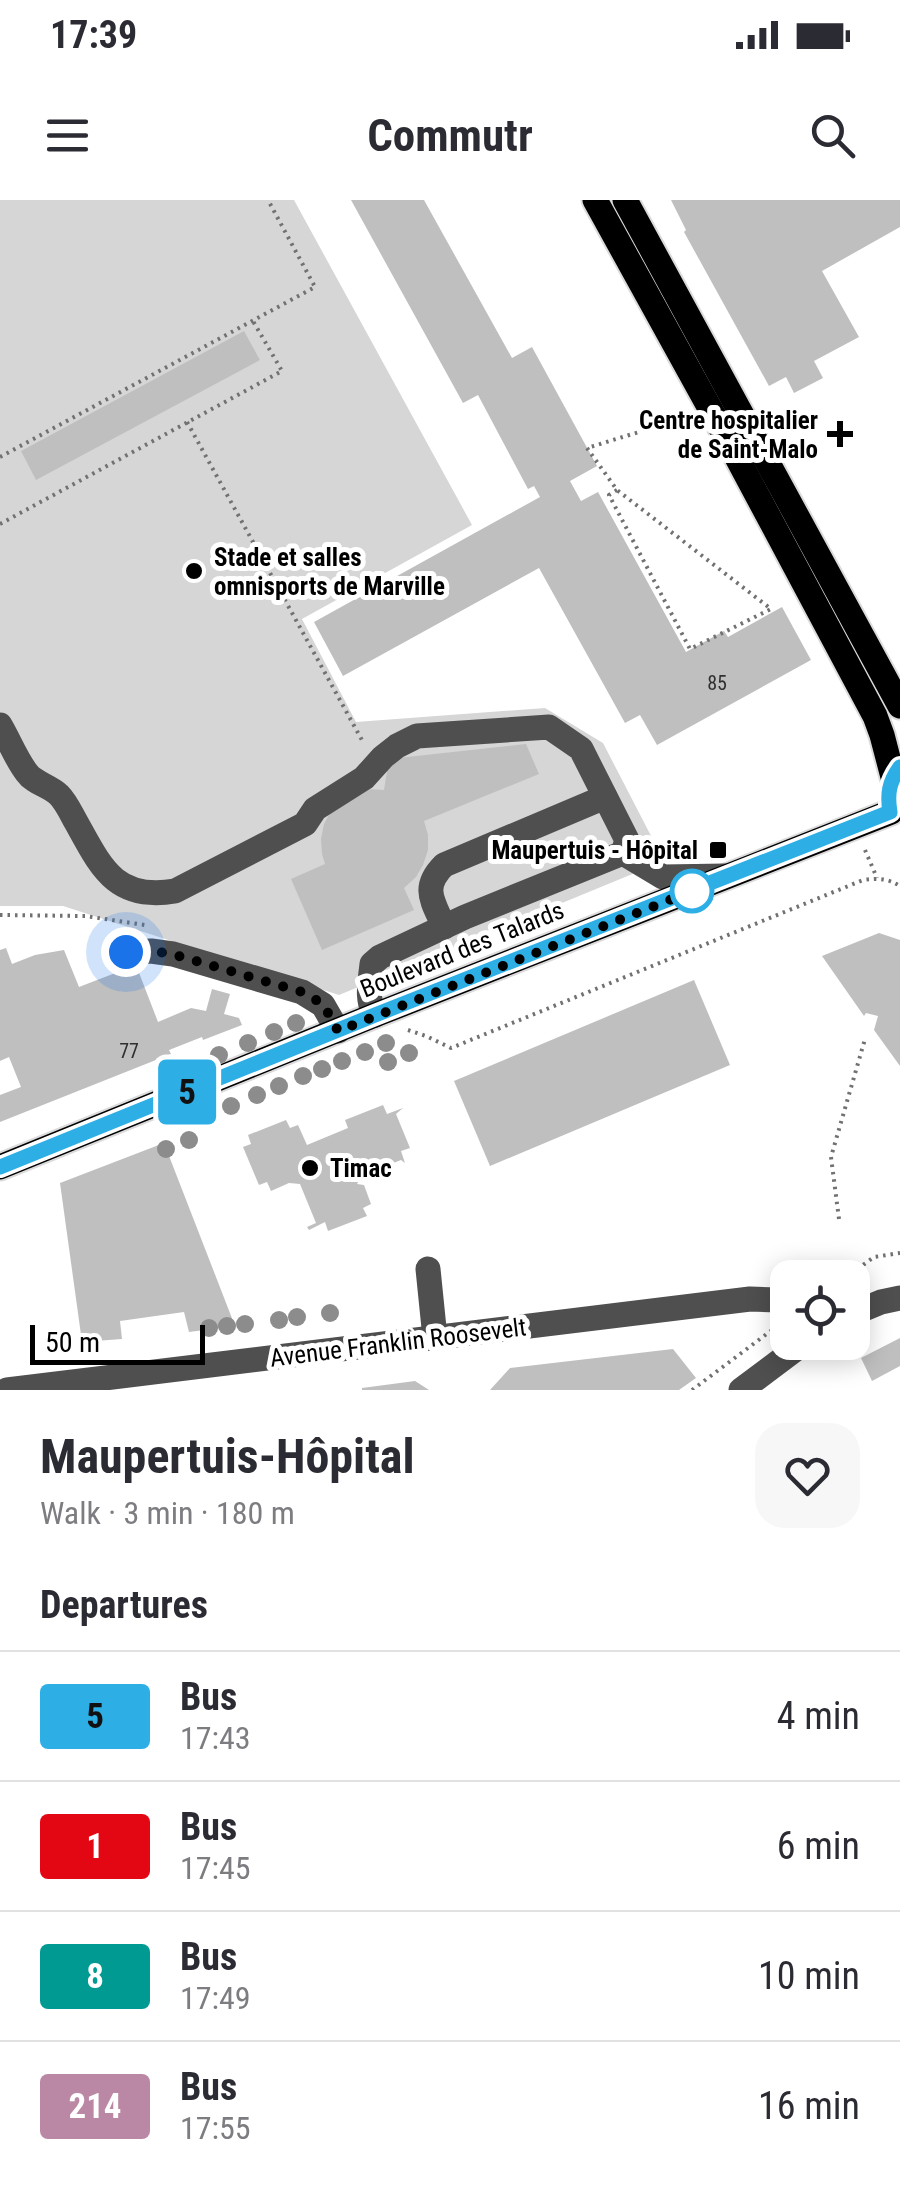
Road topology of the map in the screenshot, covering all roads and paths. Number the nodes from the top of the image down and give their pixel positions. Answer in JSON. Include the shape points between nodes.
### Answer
{"nodes":[{"id":1,"x":268,"y":200,"type":"edge"},
{"id":2,"x":595,"y":200,"type":"edge"},
{"id":3,"x":625,"y":200,"type":"edge"},
{"id":4,"x":252,"y":321,"type":"junction"},
{"id":5,"x":678,"y":420,"type":"dead end"},
{"id":6,"x":187,"y":422,"type":"junction"},
{"id":7,"x":0,"y":457,"type":"edge"},
{"id":8,"x":618,"y":490,"type":"junction"},
{"id":9,"x":0,"y":524,"type":"edge"},
{"id":10,"x":900,"y":706,"type":"edge"},
{"id":11,"x":0,"y":725,"type":"edge"},
{"id":12,"x":383,"y":757,"type":"junction"},
{"id":13,"x":896,"y":772,"type":"edge"},
{"id":14,"x":605,"y":796,"type":"junction"},
{"id":15,"x":895,"y":819,"type":"edge"},
{"id":16,"x":855,"y":826,"type":"junction"},
{"id":17,"x":623,"y":853,"type":"junction"},
{"id":18,"x":730,"y":876,"type":"junction"},
{"id":19,"x":877,"y":878,"type":"junction"},
{"id":20,"x":900,"y":886,"type":"edge"},
{"id":21,"x":444,"y":927,"type":"junction"},
{"id":22,"x":126,"y":952,"type":"dead end"},
{"id":23,"x":371,"y":1017,"type":"junction"},
{"id":24,"x":338,"y":1031,"type":"junction"},
{"id":25,"x":865,"y":1039,"type":"dead end"},
{"id":26,"x":0,"y":1167,"type":"edge"},
{"id":27,"x":839,"y":1219,"type":"dead end"},
{"id":28,"x":900,"y":1253,"type":"edge"},
{"id":29,"x":870,"y":1260,"type":"edge"},
{"id":30,"x":428,"y":1269,"type":"dead end"},
{"id":31,"x":900,"y":1298,"type":"edge"},
{"id":32,"x":770,"y":1299,"type":"edge"},
{"id":33,"x":870,"y":1307,"type":"edge"},
{"id":34,"x":770,"y":1332,"type":"edge"},
{"id":35,"x":435,"y":1338,"type":"junction"},
{"id":36,"x":782,"y":1360,"type":"edge"},
{"id":37,"x":7,"y":1390,"type":"edge"},
{"id":38,"x":692,"y":1390,"type":"edge"},
{"id":39,"x":743,"y":1390,"type":"edge"}],
"edges":[{"from":1,"to":4,"type":"path","via":[[315,287]]},
{"from":2,"to":13,"type":"main road","via":[[874,716]]},
{"from":3,"to":10,"type":"main road"},
{"from":4,"to":6,"type":"path","via":[[282,371]]},
{"from":4,"to":7,"type":"path"},
{"from":5,"to":8,"type":"path","via":[[588,448]]},
{"from":6,"to":9,"type":"path"},
{"from":6,"to":12,"type":"path","via":[[364,744]]},
{"from":8,"to":8,"type":"path","via":[[633,502],[771,609],[690,650],[608,495]]},
{"from":11,"to":12,"type":"street","via":[[29,776],[61,797],[113,880],[158,894],[304,824]]},
{"from":12,"to":14,"type":"street","via":[[416,736],[550,727],[581,749]]},
{"from":13,"to":15,"type":"main road","via":[[889,788]]},
{"from":14,"to":17,"type":"street","via":[[627,840]]},
{"from":14,"to":21,"type":"street","via":[[444,865],[429,890]]},
{"from":15,"to":16,"type":"main road","name":"Boulevard des Talards"},
{"from":16,"to":18,"type":"main road","name":"Boulevard des Talards"},
{"from":16,"to":19,"type":"path"},
{"from":17,"to":18,"type":"street","via":[[663,877]]},
{"from":17,"to":21,"type":"street"},
{"from":18,"to":23,"type":"main road","name":"Boulevard des Talards"},
{"from":19,"to":20,"type":"path"},
{"from":19,"to":23,"type":"path","via":[[451,1048]]},
{"from":21,"to":23,"type":"street","via":[[372,964]]},
{"from":22,"to":24,"type":"street","via":[[172,954],[302,992],[323,1004]]},
{"from":23,"to":24,"type":"main road","name":"Boulevard des Talards"},
{"from":24,"to":26,"type":"main road","name":"Boulevard des Talards"},
{"from":25,"to":27,"type":"path","via":[[831,1157]]},
{"from":28,"to":29,"type":"path"},
{"from":30,"to":35,"type":"street"},
{"from":31,"to":33,"type":"street"},
{"from":32,"to":35,"type":"street","name":"Avenue Franklin Roosevelt"},
{"from":34,"to":38,"type":"path"},
{"from":35,"to":37,"type":"street","name":"Avenue Franklin Roosevelt"},
{"from":36,"to":39,"type":"street"}]}
